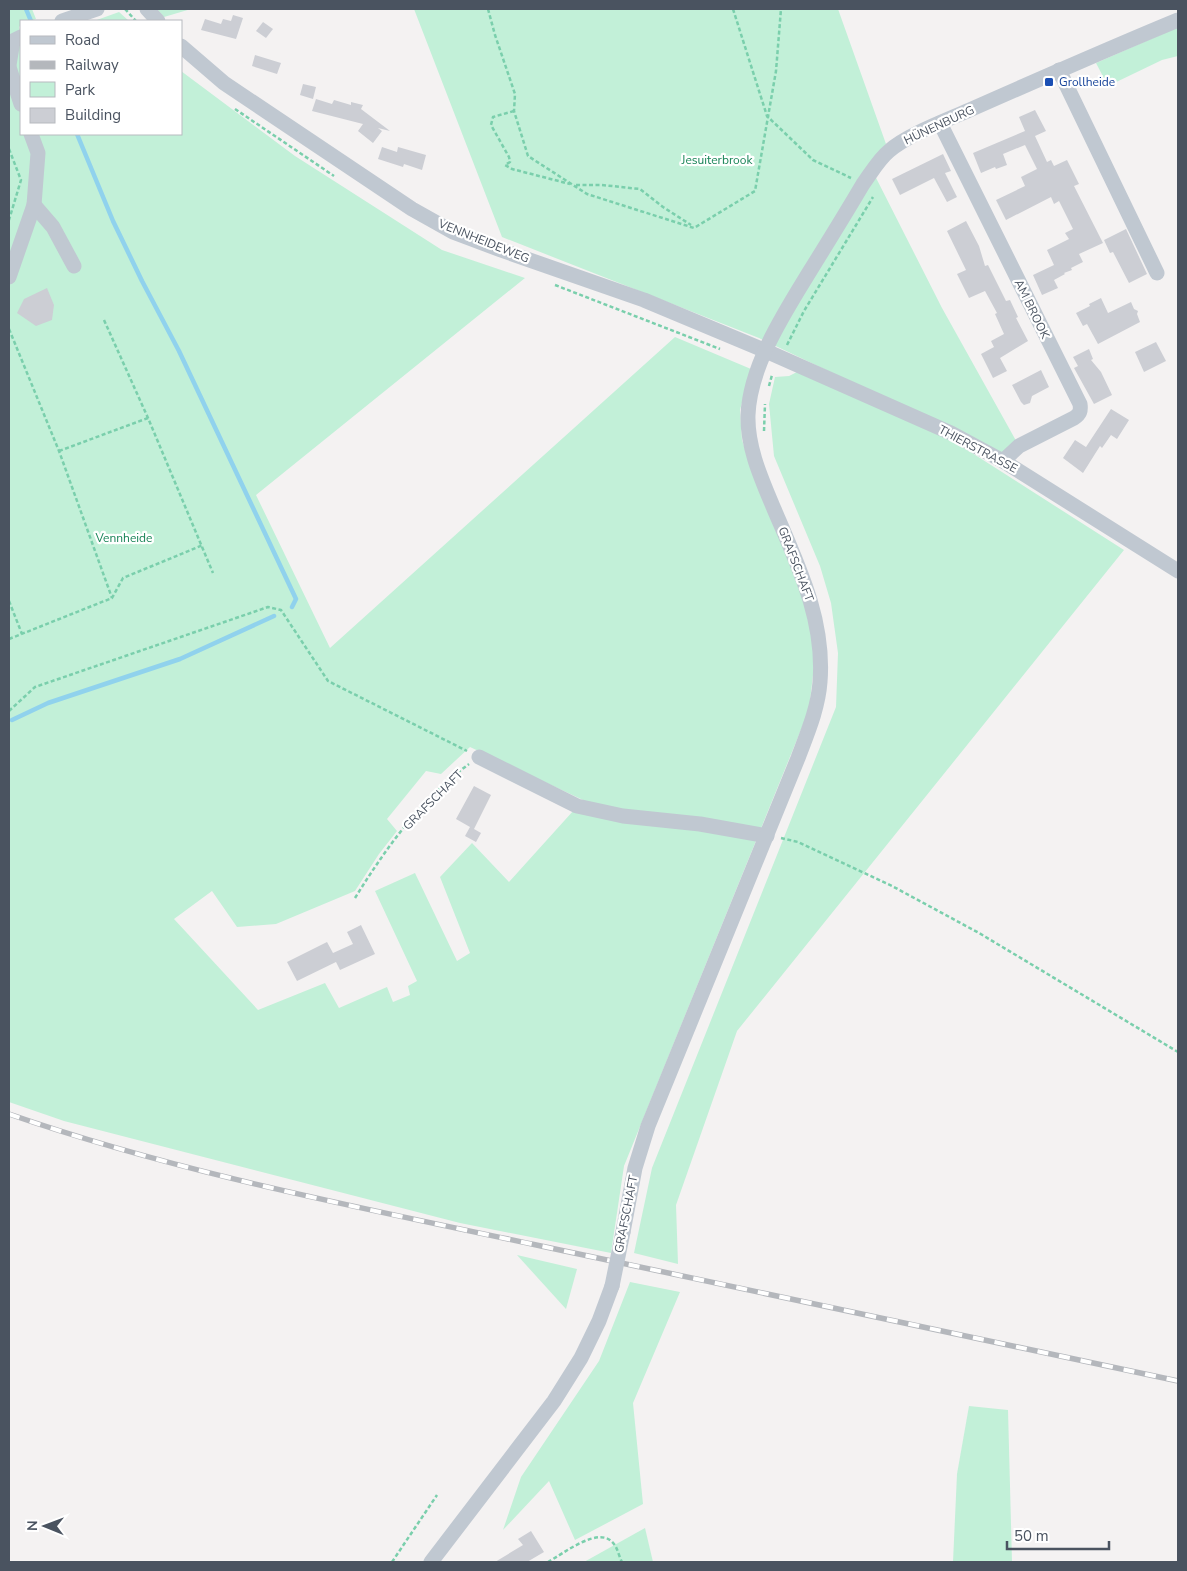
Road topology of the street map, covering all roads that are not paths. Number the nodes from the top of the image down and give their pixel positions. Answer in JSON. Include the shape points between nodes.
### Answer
{"nodes":[{"id":1,"x":97,"y":9,"type":"edge"},
{"id":2,"x":147,"y":9,"type":"edge"},
{"id":3,"x":65,"y":20,"type":"edge"},
{"id":4,"x":157,"y":20,"type":"edge"},
{"id":5,"x":1178,"y":20,"type":"edge"},
{"id":6,"x":20,"y":38,"type":"edge"},
{"id":7,"x":182,"y":47,"type":"edge"},
{"id":8,"x":9,"y":66,"type":"edge"},
{"id":9,"x":1058,"y":70,"type":"junction"},
{"id":10,"x":20,"y":101,"type":"edge"},
{"id":11,"x":940,"y":123,"type":"junction"},
{"id":12,"x":31,"y":135,"type":"edge"},
{"id":13,"x":34,"y":204,"type":"junction"},
{"id":14,"x":74,"y":266,"type":"dead end"},
{"id":15,"x":1157,"y":273,"type":"dead end"},
{"id":16,"x":9,"y":277,"type":"edge"},
{"id":17,"x":766,"y":351,"type":"junction"},
{"id":18,"x":1003,"y":461,"type":"junction"},
{"id":19,"x":1178,"y":571,"type":"edge"},
{"id":20,"x":479,"y":757,"type":"road end"},
{"id":21,"x":767,"y":836,"type":"junction"},
{"id":22,"x":431,"y":1562,"type":"edge"}],
"edges":[{"from":1,"to":3,"type":"street"},
{"from":2,"to":4,"type":"street"},
{"from":5,"to":9,"type":"street","name":"HÜNENBURG"},
{"from":6,"to":8,"type":"street","via":[[13,41]]},
{"from":7,"to":17,"type":"street","name":"VENNHEIDEWEG","via":[[224,83],[412,209],[453,232],[644,300]]},
{"from":8,"to":10,"type":"street"},
{"from":9,"to":11,"type":"street","name":"HÜNENBURG"},
{"from":9,"to":15,"type":"street"},
{"from":11,"to":17,"type":"street","name":"HÜNENBURG","via":[[889,151],[872,170],[784,314]]},
{"from":11,"to":18,"type":"street","name":"AM BROOK","via":[[1080,404],[1079,415],[1019,446]]},
{"from":12,"to":13,"type":"street","via":[[38,153]]},
{"from":13,"to":14,"type":"street","via":[[53,227]]},
{"from":13,"to":16,"type":"street"},
{"from":17,"to":18,"type":"street","name":"THIERSTRASSE","via":[[951,434]]},
{"from":17,"to":21,"type":"street","name":"GRAFSCHAFT","via":[[751,393],[748,415],[750,439],[762,481],[805,581],[816,619],[821,656],[814,714]]},
{"from":18,"to":19,"type":"street","name":"THIERSTRASSE"},
{"from":20,"to":21,"type":"street","via":[[578,806],[623,816],[700,824]]},
{"from":21,"to":22,"type":"street","name":"GRAFSCHAFT","bridge":true,"via":[[648,1126],[635,1168],[612,1286],[599,1321],[554,1401]]}]}
